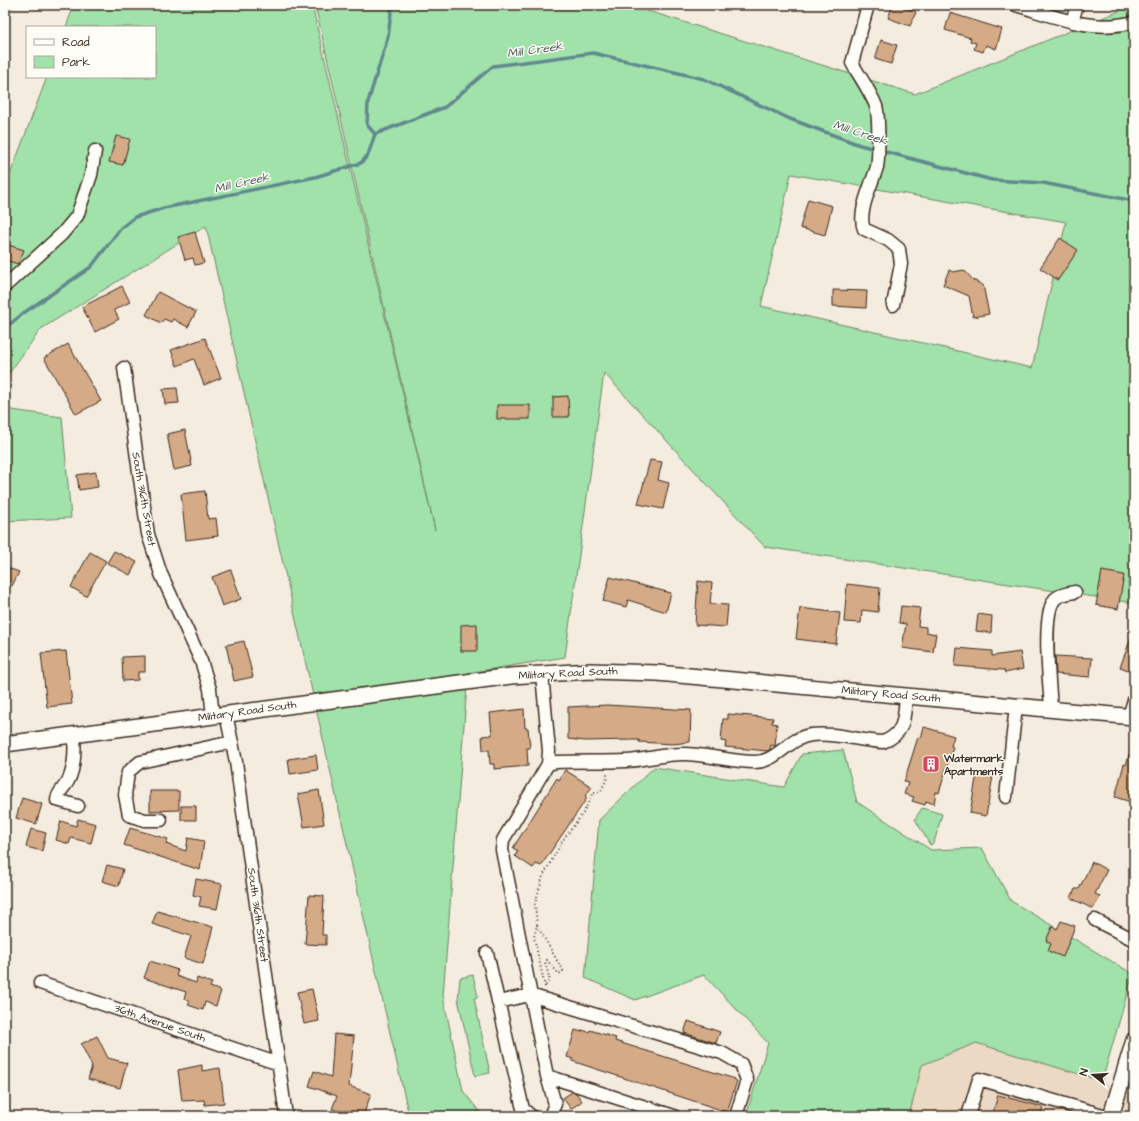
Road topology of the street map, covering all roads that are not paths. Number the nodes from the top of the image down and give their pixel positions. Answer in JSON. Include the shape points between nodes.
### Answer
{"nodes":[{"id":1,"x":868,"y":5,"type":"edge"},
{"id":2,"x":1016,"y":5,"type":"edge"},
{"id":3,"x":1077,"y":5,"type":"edge"},
{"id":4,"x":1072,"y":22,"type":"junction"},
{"id":5,"x":1134,"y":22,"type":"edge"},
{"id":6,"x":95,"y":151,"type":"dead end"},
{"id":7,"x":5,"y":286,"type":"edge"},
{"id":8,"x":893,"y":305,"type":"dead end"},
{"id":9,"x":124,"y":368,"type":"dead end"},
{"id":10,"x":1075,"y":592,"type":"dead end"},
{"id":11,"x":542,"y":674,"type":"junction"},
{"id":12,"x":906,"y":695,"type":"junction"},
{"id":13,"x":1134,"y":700,"type":"edge"},
{"id":14,"x":1016,"y":706,"type":"junction"},
{"id":15,"x":1051,"y":709,"type":"junction"},
{"id":16,"x":220,"y":715,"type":"junction"},
{"id":17,"x":1131,"y":716,"type":"edge"},
{"id":18,"x":74,"y":734,"type":"junction"},
{"id":19,"x":232,"y":742,"type":"junction"},
{"id":20,"x":5,"y":744,"type":"edge"},
{"id":21,"x":548,"y":764,"type":"junction"},
{"id":22,"x":1006,"y":796,"type":"dead end"},
{"id":23,"x":78,"y":806,"type":"dead end"},
{"id":24,"x":161,"y":820,"type":"dead end"},
{"id":25,"x":1095,"y":920,"type":"dead end"},
{"id":26,"x":1134,"y":940,"type":"edge"},
{"id":27,"x":487,"y":953,"type":"dead end"},
{"id":28,"x":40,"y":983,"type":"dead end"},
{"id":29,"x":530,"y":995,"type":"junction"},
{"id":30,"x":498,"y":1002,"type":"junction"},
{"id":31,"x":1134,"y":1040,"type":"edge"},
{"id":32,"x":279,"y":1064,"type":"junction"},
{"id":33,"x":547,"y":1076,"type":"junction"},
{"id":34,"x":286,"y":1116,"type":"edge"},
{"id":35,"x":531,"y":1116,"type":"edge"},
{"id":36,"x":550,"y":1116,"type":"edge"},
{"id":37,"x":674,"y":1116,"type":"edge"},
{"id":38,"x":736,"y":1116,"type":"edge"},
{"id":39,"x":968,"y":1116,"type":"edge"},
{"id":40,"x":1106,"y":1116,"type":"edge"},
{"id":41,"x":1111,"y":1116,"type":"edge"}],
"edges":[{"from":1,"to":8,"type":"street","via":[[852,63],[877,107],[878,139],[877,165],[861,222],[864,229],[888,240],[899,249],[900,264]]},
{"from":2,"to":4,"type":"street"},
{"from":3,"to":4,"type":"street"},
{"from":4,"to":5,"type":"street","via":[[1100,27]]},
{"from":6,"to":7,"type":"street","via":[[88,187],[77,216],[62,234]]},
{"from":9,"to":16,"type":"street","name":"South 316th Street","via":[[148,534],[161,574],[201,660]]},
{"from":10,"to":15,"type":"street","via":[[1055,599],[1049,615],[1047,635]]},
{"from":11,"to":12,"type":"main road","name":"Military Road South","via":[[637,671]]},
{"from":11,"to":16,"type":"main road","name":"Military Road South"},
{"from":11,"to":21,"type":"street"},
{"from":12,"to":14,"type":"main road","name":"Military Road South"},
{"from":12,"to":21,"type":"street","via":[[905,714],[900,732],[883,742],[811,735],[788,744],[777,755],[765,761],[684,754],[627,761]]},
{"from":13,"to":17,"type":"street"},
{"from":14,"to":15,"type":"main road","name":"Military Road South"},
{"from":14,"to":22,"type":"street"},
{"from":15,"to":17,"type":"main road","name":"Military Road South"},
{"from":16,"to":18,"type":"main road","name":"Military Road South"},
{"from":16,"to":19,"type":"street","name":"South 316th Street"},
{"from":18,"to":20,"type":"main road","name":"Military Road South"},
{"from":18,"to":23,"type":"street","via":[[75,750],[69,780],[57,800]]},
{"from":19,"to":24,"type":"street","via":[[140,762],[128,772],[125,795],[130,815],[145,820]]},
{"from":19,"to":32,"type":"street","name":"South 316th Street"},
{"from":21,"to":29,"type":"street","via":[[503,840],[502,850]]},
{"from":25,"to":26,"type":"street"},
{"from":27,"to":30,"type":"street"},
{"from":28,"to":32,"type":"street","name":"36th Avenue South"},
{"from":29,"to":30,"type":"street"},
{"from":29,"to":33,"type":"street"},
{"from":29,"to":38,"type":"street","via":[[722,1053],[731,1058],[741,1064],[747,1080]]},
{"from":30,"to":35,"type":"street","via":[[523,1109]]},
{"from":31,"to":41,"type":"main road"},
{"from":32,"to":34,"type":"street","name":"South 316th Street"},
{"from":33,"to":36,"type":"street","via":[[555,1104]]},
{"from":33,"to":37,"type":"street"},
{"from":39,"to":40,"type":"street","via":[[979,1079]]}]}
